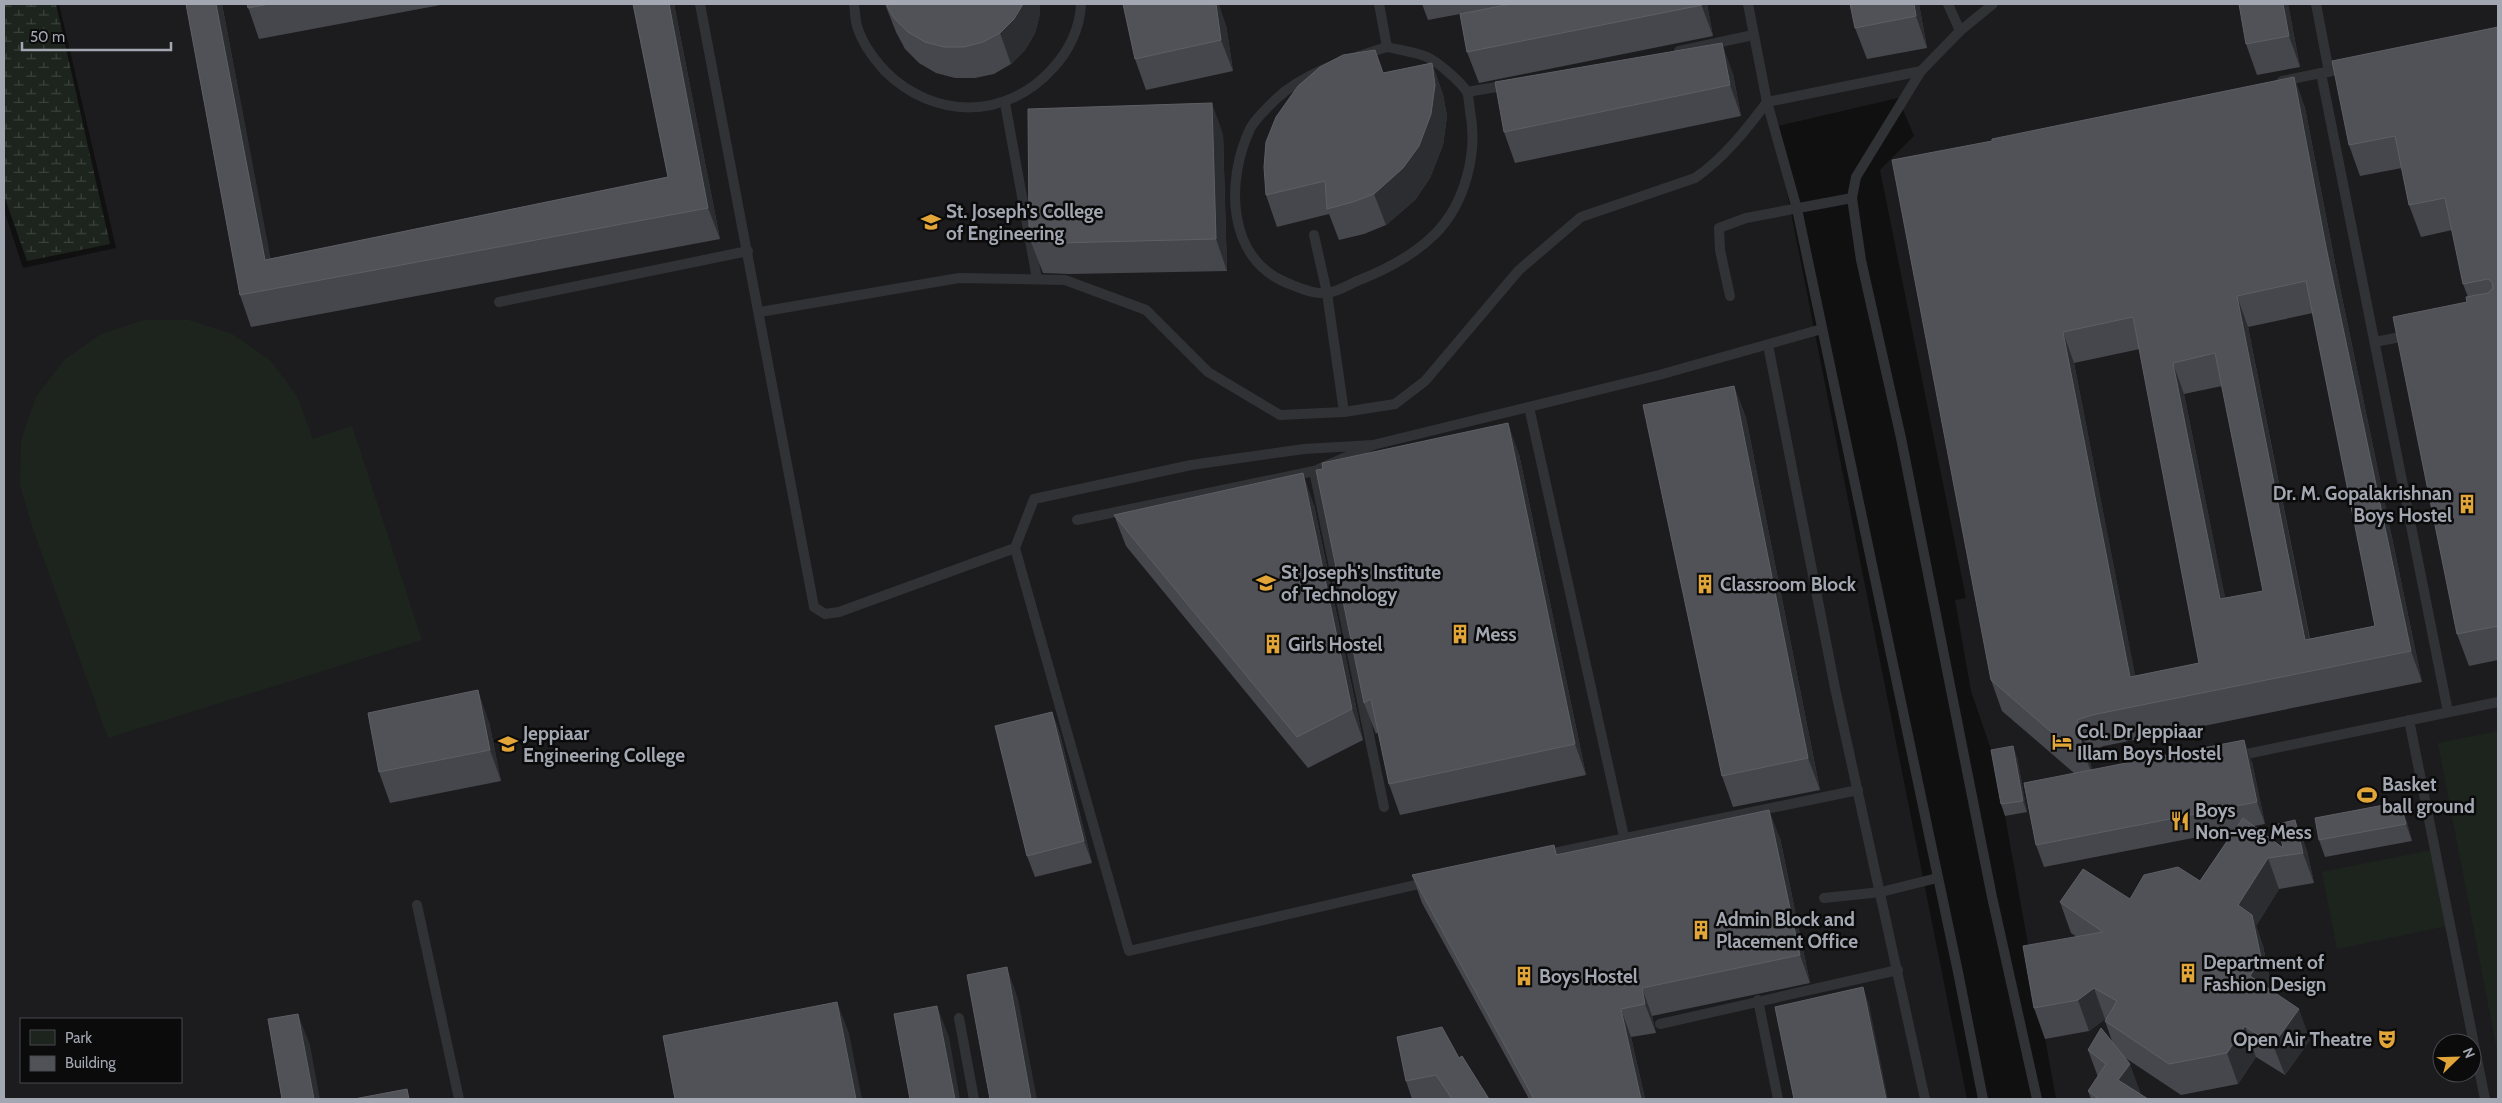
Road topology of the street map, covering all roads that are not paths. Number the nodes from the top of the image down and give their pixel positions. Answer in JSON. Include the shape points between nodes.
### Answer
{"nodes":[{"id":1,"x":700,"y":4,"type":"edge"},
{"id":2,"x":854,"y":4,"type":"edge"},
{"id":3,"x":1082,"y":4,"type":"edge"},
{"id":4,"x":1380,"y":4,"type":"edge"},
{"id":5,"x":1748,"y":4,"type":"edge"},
{"id":6,"x":1948,"y":4,"type":"edge"},
{"id":7,"x":1993,"y":4,"type":"edge"},
{"id":8,"x":2316,"y":4,"type":"edge"},
{"id":9,"x":1960,"y":31,"type":"junction"},
{"id":10,"x":1753,"y":35,"type":"junction"},
{"id":11,"x":1387,"y":46,"type":"junction"},
{"id":12,"x":1672,"y":52,"type":"edge"},
{"id":13,"x":2357,"y":66,"type":"edge"},
{"id":14,"x":1921,"y":71,"type":"junction"},
{"id":15,"x":2325,"y":73,"type":"junction"},
{"id":16,"x":1520,"y":83,"type":"edge"},
{"id":17,"x":2273,"y":83,"type":"edge"},
{"id":18,"x":1467,"y":92,"type":"junction"},
{"id":19,"x":1005,"y":102,"type":"junction"},
{"id":20,"x":1767,"y":102,"type":"junction"},
{"id":21,"x":1852,"y":198,"type":"junction"},
{"id":22,"x":1797,"y":209,"type":"junction"},
{"id":23,"x":1314,"y":235,"type":"dead end"},
{"id":24,"x":748,"y":251,"type":"junction"},
{"id":25,"x":1037,"y":279,"type":"junction"},
{"id":26,"x":1327,"y":293,"type":"junction"},
{"id":27,"x":1730,"y":296,"type":"dead end"},
{"id":28,"x":500,"y":302,"type":"dead end"},
{"id":29,"x":760,"y":312,"type":"junction"},
{"id":30,"x":1822,"y":330,"type":"junction"},
{"id":31,"x":2422,"y":332,"type":"edge"},
{"id":32,"x":2375,"y":342,"type":"junction"},
{"id":33,"x":1768,"y":345,"type":"junction"},
{"id":34,"x":1529,"y":407,"type":"junction"},
{"id":35,"x":1344,"y":412,"type":"junction"},
{"id":36,"x":1373,"y":444,"type":"junction"},
{"id":37,"x":1314,"y":471,"type":"junction"},
{"id":38,"x":1077,"y":520,"type":"dead end"},
{"id":39,"x":1015,"y":548,"type":"junction"},
{"id":40,"x":2498,"y":702,"type":"edge"},
{"id":41,"x":2448,"y":712,"type":"junction"},
{"id":42,"x":2409,"y":720,"type":"junction"},
{"id":43,"x":2225,"y":759,"type":"edge"},
{"id":44,"x":1858,"y":790,"type":"junction"},
{"id":45,"x":1384,"y":807,"type":"dead end"},
{"id":46,"x":1624,"y":837,"type":"junction"},
{"id":47,"x":1536,"y":857,"type":"edge"},
{"id":48,"x":1937,"y":878,"type":"junction"},
{"id":49,"x":1440,"y":879,"type":"edge"},
{"id":50,"x":1881,"y":892,"type":"junction"},
{"id":51,"x":1824,"y":898,"type":"dead end"},
{"id":52,"x":416,"y":905,"type":"dead end"},
{"id":53,"x":1898,"y":970,"type":"junction"},
{"id":54,"x":1758,"y":1000,"type":"junction"},
{"id":55,"x":958,"y":1018,"type":"dead end"},
{"id":56,"x":1660,"y":1024,"type":"dead end"},
{"id":57,"x":459,"y":1099,"type":"edge"},
{"id":58,"x":974,"y":1099,"type":"edge"},
{"id":59,"x":1778,"y":1099,"type":"edge"},
{"id":60,"x":1925,"y":1099,"type":"edge"},
{"id":61,"x":1982,"y":1099,"type":"edge"},
{"id":62,"x":2037,"y":1099,"type":"edge"},
{"id":63,"x":2485,"y":1099,"type":"edge"}],
"edges":[{"from":1,"to":24,"type":"lane"},
{"from":2,"to":19,"type":"lane","via":[[858,27],[874,60],[900,86],[932,103],[969,108]]},
{"from":3,"to":19,"type":"lane","via":[[1081,17],[1066,54],[1040,84]]},
{"from":4,"to":11,"type":"lane"},
{"from":5,"to":10,"type":"lane"},
{"from":6,"to":9,"type":"lane"},
{"from":7,"to":9,"type":"lane"},
{"from":8,"to":15,"type":"lane"},
{"from":9,"to":14,"type":"lane"},
{"from":10,"to":12,"type":"lane"},
{"from":10,"to":20,"type":"lane"},
{"from":11,"to":18,"type":"lane","via":[[1428,57]]},
{"from":11,"to":26,"type":"lane","via":[[1308,76],[1277,99],[1251,126],[1240,155],[1234,190],[1238,230],[1250,252],[1274,278],[1304,290]]},
{"from":13,"to":15,"type":"lane"},
{"from":14,"to":20,"type":"lane"},
{"from":14,"to":21,"type":"lane","via":[[1856,177]]},
{"from":15,"to":17,"type":"lane"},
{"from":15,"to":32,"type":"lane"},
{"from":16,"to":18,"type":"lane"},
{"from":18,"to":26,"type":"lane","via":[[1474,131],[1469,170],[1454,208],[1436,233],[1399,260],[1382,271]]},
{"from":19,"to":25,"type":"lane"},
{"from":20,"to":22,"type":"lane"},
{"from":20,"to":35,"type":"lane","via":[[1748,127],[1695,178],[1581,217],[1519,270],[1425,381],[1395,404]]},
{"from":21,"to":22,"type":"lane"},
{"from":21,"to":62,"type":"lane","via":[[1861,260],[1901,438],[1992,897]]},
{"from":22,"to":27,"type":"lane","via":[[1746,218],[1719,228],[1720,250]]},
{"from":22,"to":30,"type":"lane"},
{"from":23,"to":26,"type":"lane"},
{"from":24,"to":28,"type":"lane"},
{"from":24,"to":29,"type":"lane"},
{"from":25,"to":29,"type":"lane","via":[[959,278]]},
{"from":25,"to":35,"type":"lane","via":[[1065,280],[1146,310],[1208,372],[1280,415]]},
{"from":26,"to":35,"type":"lane"},
{"from":29,"to":39,"type":"lane","via":[[814,607],[824,614],[839,612]]},
{"from":30,"to":33,"type":"lane"},
{"from":30,"to":48,"type":"lane"},
{"from":31,"to":32,"type":"lane"},
{"from":32,"to":41,"type":"lane"},
{"from":33,"to":34,"type":"lane"},
{"from":33,"to":44,"type":"lane"},
{"from":34,"to":36,"type":"lane"},
{"from":34,"to":46,"type":"lane"},
{"from":36,"to":37,"type":"lane"},
{"from":36,"to":39,"type":"lane","via":[[1304,449],[1191,465],[1034,499]]},
{"from":37,"to":38,"type":"lane"},
{"from":37,"to":45,"type":"lane"},
{"from":39,"to":49,"type":"lane","via":[[1129,951]]},
{"from":40,"to":41,"type":"lane"},
{"from":41,"to":42,"type":"lane"},
{"from":42,"to":43,"type":"lane"},
{"from":42,"to":63,"type":"lane"},
{"from":44,"to":46,"type":"lane"},
{"from":44,"to":50,"type":"lane"},
{"from":46,"to":47,"type":"lane"},
{"from":48,"to":50,"type":"lane"},
{"from":48,"to":61,"type":"lane"},
{"from":50,"to":51,"type":"lane"},
{"from":50,"to":53,"type":"lane"},
{"from":52,"to":57,"type":"lane"},
{"from":53,"to":54,"type":"lane"},
{"from":53,"to":60,"type":"lane"},
{"from":54,"to":56,"type":"lane"},
{"from":54,"to":59,"type":"lane"},
{"from":55,"to":58,"type":"lane"}]}
